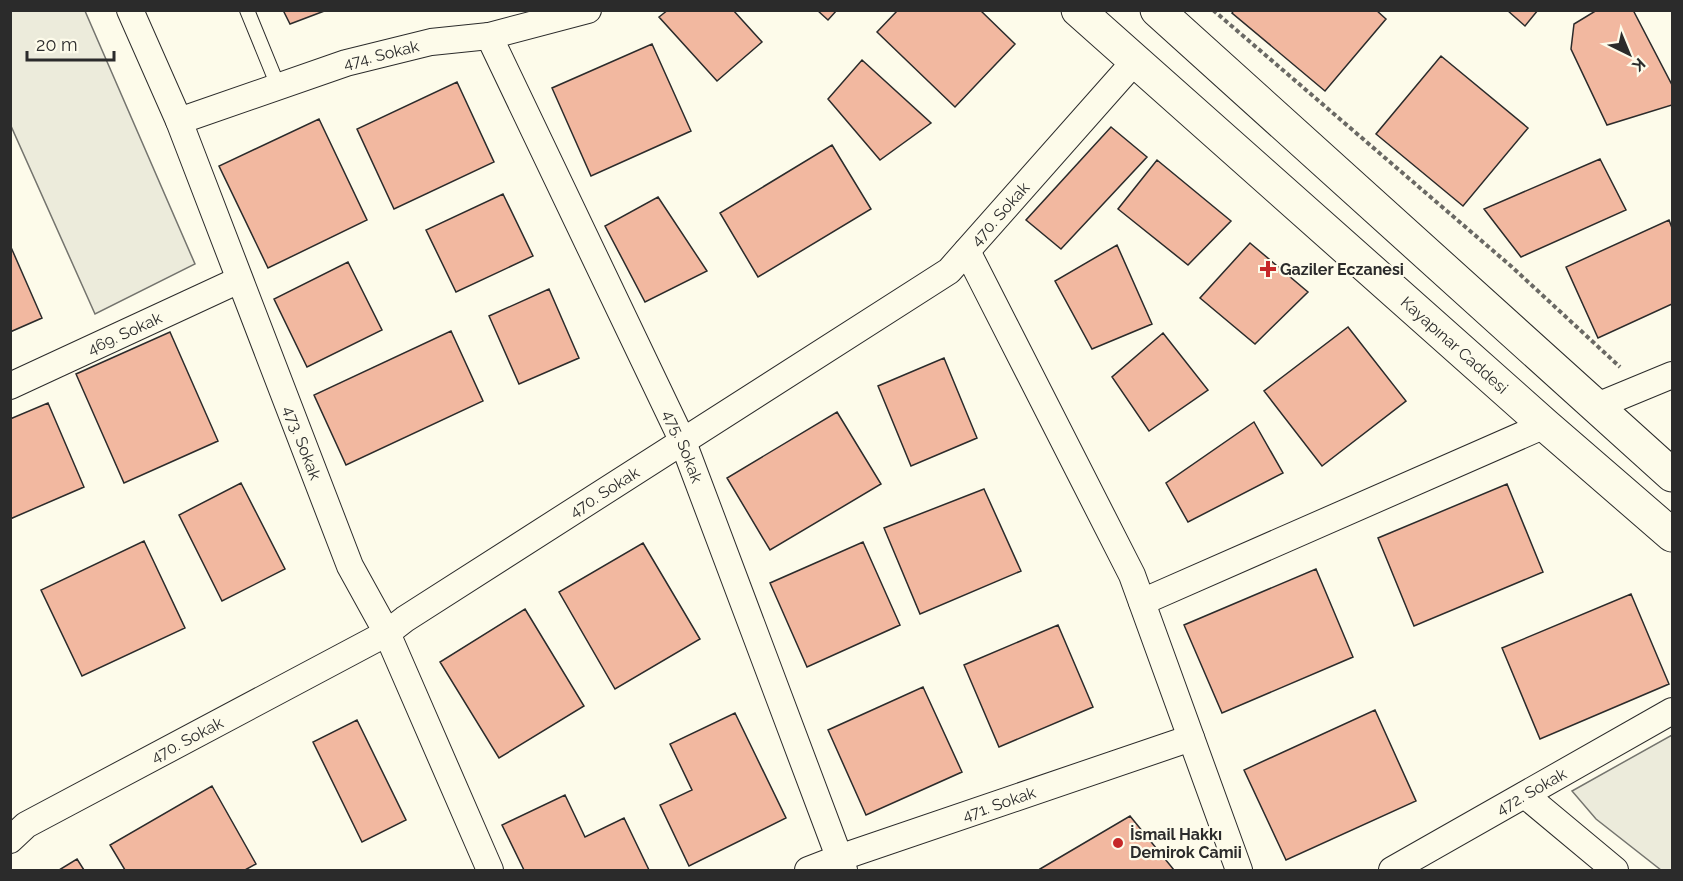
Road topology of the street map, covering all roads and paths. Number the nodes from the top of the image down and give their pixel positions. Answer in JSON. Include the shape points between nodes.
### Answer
{"nodes":[{"id":1,"x":130,"y":10,"type":"edge"},
{"id":2,"x":247,"y":10,"type":"edge"},
{"id":3,"x":588,"y":10,"type":"edge"},
{"id":4,"x":1078,"y":10,"type":"edge"},
{"id":5,"x":1157,"y":10,"type":"edge"},
{"id":6,"x":1214,"y":10,"type":"edge"},
{"id":7,"x":489,"y":36,"type":"junction"},
{"id":8,"x":1134,"y":61,"type":"junction"},
{"id":9,"x":278,"y":86,"type":"junction"},
{"id":10,"x":179,"y":121,"type":"junction"},
{"id":11,"x":967,"y":251,"type":"junction"},
{"id":12,"x":239,"y":280,"type":"junction"},
{"id":13,"x":1672,"y":375,"type":"edge"},
{"id":14,"x":10,"y":386,"type":"edge"},
{"id":15,"x":1643,"y":388,"type":"junction"},
{"id":16,"x":1597,"y":406,"type":"junction"},
{"id":17,"x":1545,"y":425,"type":"junction"},
{"id":18,"x":683,"y":442,"type":"junction"},
{"id":19,"x":1672,"y":475,"type":"edge"},
{"id":20,"x":1672,"y":535,"type":"edge"},
{"id":21,"x":1142,"y":602,"type":"junction"},
{"id":22,"x":387,"y":633,"type":"junction"},
{"id":23,"x":1672,"y":711,"type":"edge"},
{"id":24,"x":1191,"y":738,"type":"junction"},
{"id":25,"x":1525,"y":795,"type":"junction"},
{"id":26,"x":10,"y":840,"type":"edge"},
{"id":27,"x":842,"y":864,"type":"edge"},
{"id":28,"x":490,"y":870,"type":"edge"},
{"id":29,"x":808,"y":870,"type":"edge"},
{"id":30,"x":1239,"y":870,"type":"edge"},
{"id":31,"x":1392,"y":870,"type":"edge"},
{"id":32,"x":1615,"y":870,"type":"edge"}],
"edges":[{"from":1,"to":10,"type":"street","name":"473. Sokak"},
{"from":2,"to":9,"type":"lane"},
{"from":3,"to":7,"type":"street","name":"474. Sokak"},
{"from":4,"to":8,"type":"main road","name":"Kayapınar Caddesi"},
{"from":5,"to":16,"type":"main road"},
{"from":6,"to":15,"type":"path","via":[[1512,267]]},
{"from":7,"to":9,"type":"street","name":"474. Sokak","via":[[431,42],[346,63]]},
{"from":7,"to":18,"type":"street","name":"475. Sokak"},
{"from":8,"to":11,"type":"street","name":"470. Sokak"},
{"from":8,"to":17,"type":"main road","name":"Kayapınar Caddesi"},
{"from":9,"to":10,"type":"street","name":"474. Sokak"},
{"from":10,"to":12,"type":"street","name":"473. Sokak"},
{"from":11,"to":18,"type":"street","name":"470. Sokak","via":[[949,271]]},
{"from":11,"to":21,"type":"street","via":[[1132,574]]},
{"from":12,"to":14,"type":"street","name":"469. Sokak"},
{"from":12,"to":22,"type":"street","name":"473. Sokak","via":[[350,566]]},
{"from":13,"to":15,"type":"street"},
{"from":15,"to":16,"type":"street"},
{"from":16,"to":19,"type":"main road"},
{"from":17,"to":20,"type":"main road","name":"Kayapınar Caddesi"},
{"from":17,"to":21,"type":"street"},
{"from":18,"to":22,"type":"street","name":"470. Sokak"},
{"from":18,"to":27,"type":"street","name":"475. Sokak"},
{"from":21,"to":24,"type":"street"},
{"from":22,"to":26,"type":"street","name":"470. Sokak","via":[[26,825]]},
{"from":22,"to":28,"type":"street","name":"473. Sokak"},
{"from":23,"to":25,"type":"street","name":"472. Sokak"},
{"from":24,"to":27,"type":"street","name":"471. Sokak"},
{"from":24,"to":30,"type":"street"},
{"from":25,"to":31,"type":"street","name":"472. Sokak"},
{"from":25,"to":32,"type":"street"},
{"from":27,"to":29,"type":"street","name":"471. Sokak"}]}
